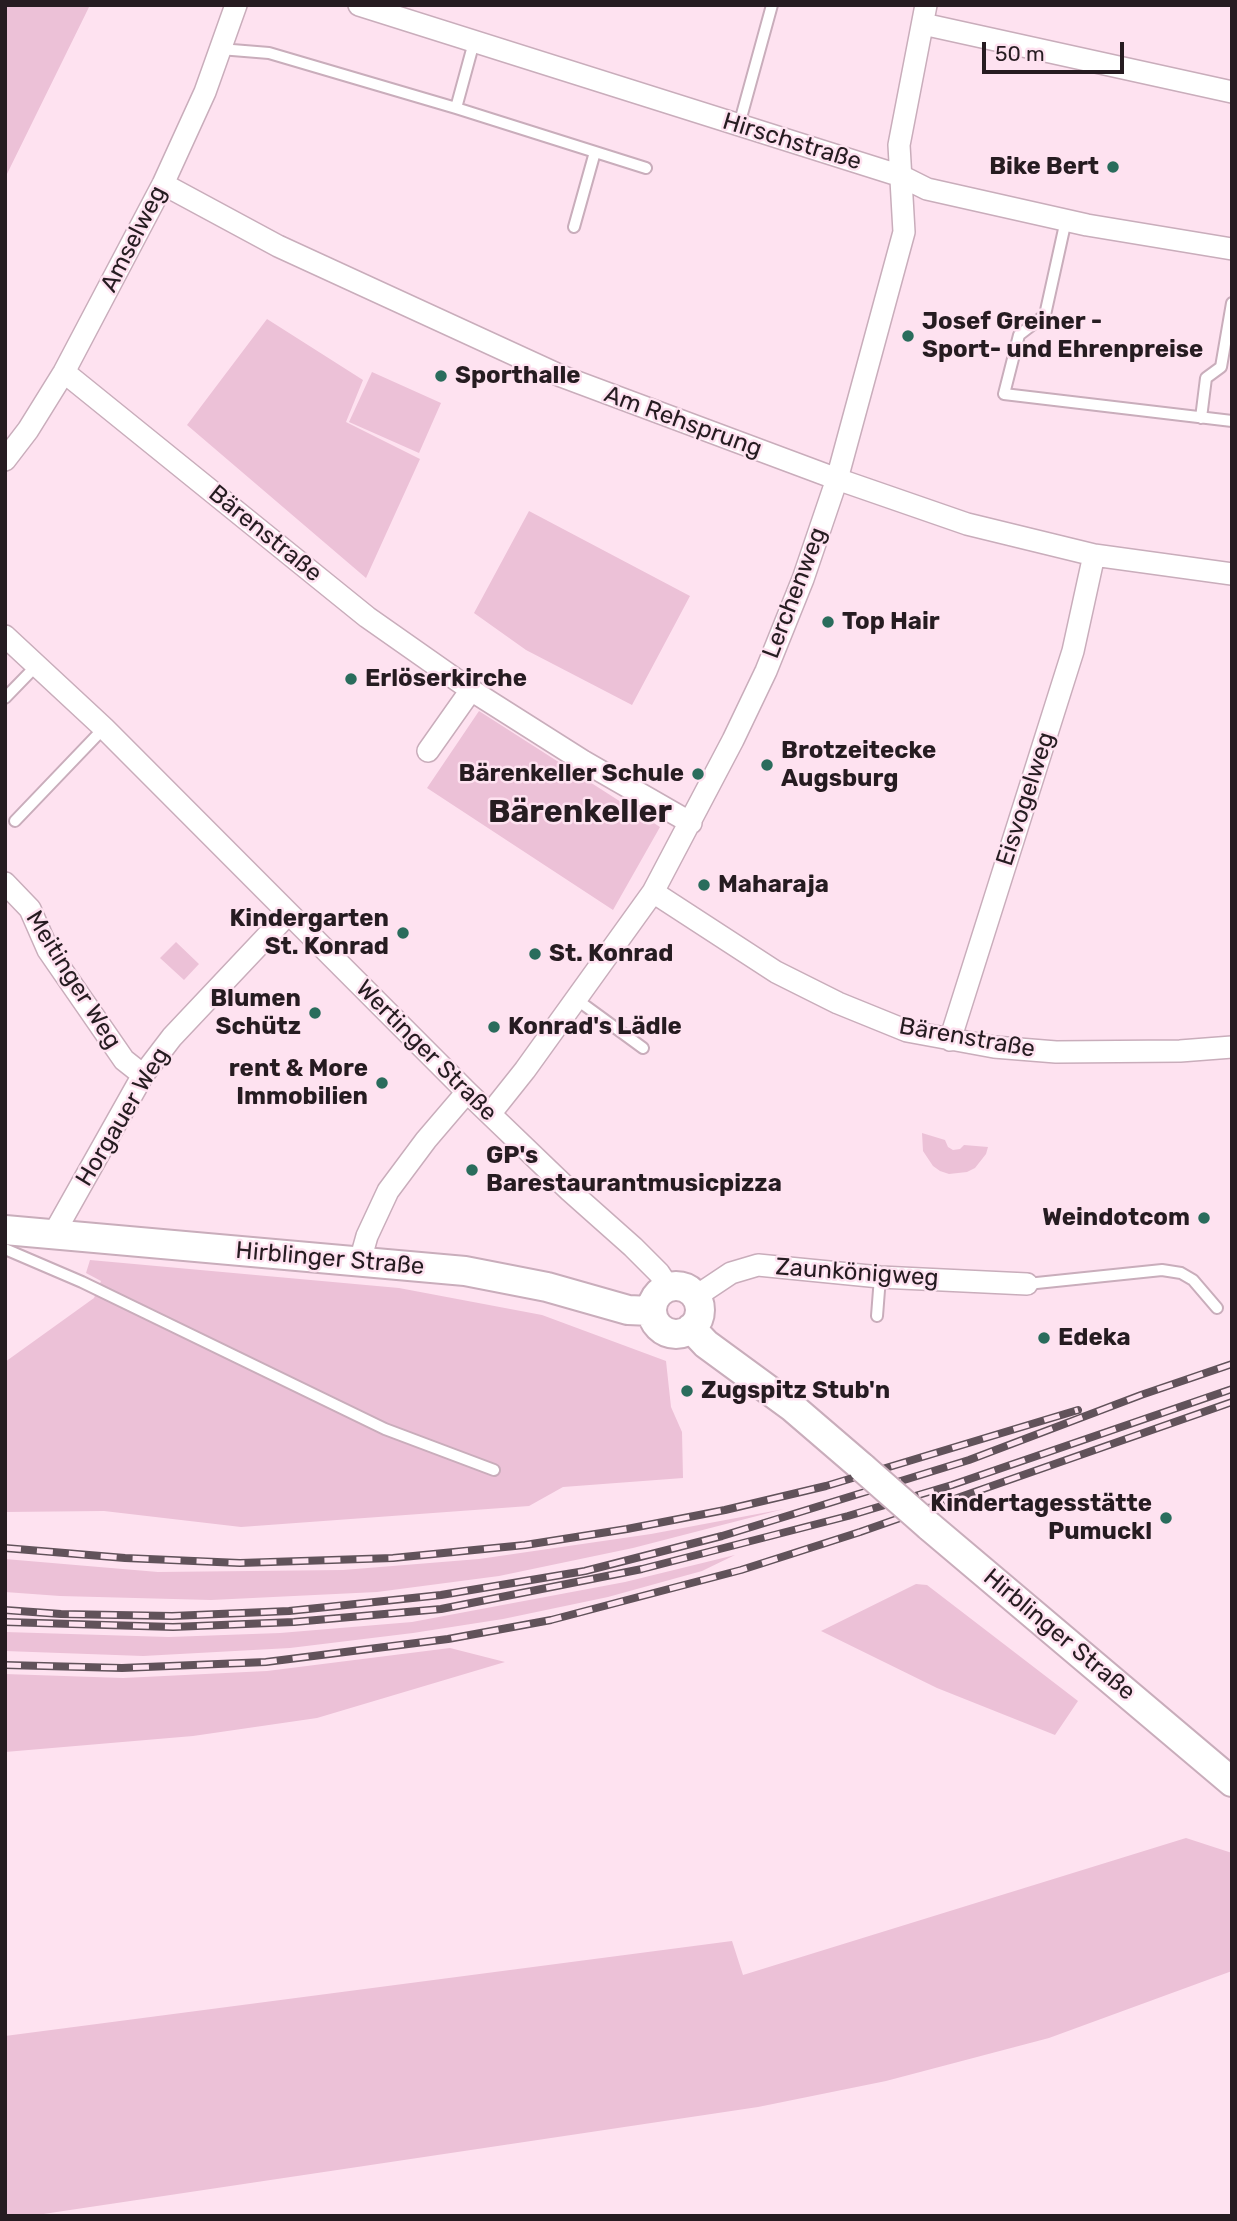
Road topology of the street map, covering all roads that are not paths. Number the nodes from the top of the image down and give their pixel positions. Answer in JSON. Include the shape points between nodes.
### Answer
{"nodes":[{"id":1,"x":236,"y":5,"type":"edge"},
{"id":2,"x":359,"y":5,"type":"edge"},
{"id":3,"x":772,"y":5,"type":"edge"},
{"id":4,"x":923,"y":10,"type":"edge"},
{"id":5,"x":474,"y":42,"type":"junction"},
{"id":6,"x":220,"y":49,"type":"junction"},
{"id":7,"x":1232,"y":92,"type":"edge"},
{"id":8,"x":456,"y":108,"type":"junction"},
{"id":9,"x":739,"y":125,"type":"junction"},
{"id":10,"x":595,"y":152,"type":"junction"},
{"id":11,"x":646,"y":168,"type":"dead end"},
{"id":12,"x":901,"y":176,"type":"junction"},
{"id":13,"x":163,"y":184,"type":"junction"},
{"id":14,"x":1066,"y":220,"type":"junction"},
{"id":15,"x":574,"y":228,"type":"dead end"},
{"id":16,"x":1232,"y":249,"type":"edge"},
{"id":17,"x":1232,"y":303,"type":"edge"},
{"id":18,"x":64,"y":372,"type":"junction"},
{"id":19,"x":1201,"y":418,"type":"junction"},
{"id":20,"x":1232,"y":421,"type":"edge"},
{"id":21,"x":5,"y":460,"type":"edge"},
{"id":22,"x":837,"y":479,"type":"junction"},
{"id":23,"x":1094,"y":555,"type":"junction"},
{"id":24,"x":1232,"y":574,"type":"edge"},
{"id":25,"x":5,"y":636,"type":"edge"},
{"id":26,"x":37,"y":665,"type":"junction"},
{"id":27,"x":471,"y":690,"type":"junction"},
{"id":28,"x":5,"y":698,"type":"edge"},
{"id":29,"x":104,"y":728,"type":"junction"},
{"id":30,"x":428,"y":751,"type":"dead end"},
{"id":31,"x":15,"y":821,"type":"dead end"},
{"id":32,"x":691,"y":823,"type":"junction"},
{"id":33,"x":5,"y":883,"type":"edge"},
{"id":34,"x":653,"y":892,"type":"junction"},
{"id":35,"x":288,"y":914,"type":"junction"},
{"id":36,"x":576,"y":999,"type":"junction"},
{"id":37,"x":950,"y":1040,"type":"junction"},
{"id":38,"x":1232,"y":1047,"type":"edge"},
{"id":39,"x":643,"y":1048,"type":"dead end"},
{"id":40,"x":143,"y":1075,"type":"junction"},
{"id":41,"x":467,"y":1092,"type":"junction"},
{"id":42,"x":490,"y":1114,"type":"junction"},
{"id":43,"x":5,"y":1230,"type":"edge"},
{"id":44,"x":53,"y":1235,"type":"junction"},
{"id":45,"x":5,"y":1249,"type":"edge"},
{"id":46,"x":360,"y":1261,"type":"junction"},
{"id":47,"x":880,"y":1276,"type":"junction"},
{"id":48,"x":1027,"y":1284,"type":"joint"},
{"id":49,"x":669,"y":1287,"type":"junction"},
{"id":50,"x":695,"y":1297,"type":"junction"},
{"id":51,"x":1217,"y":1308,"type":"dead end"},
{"id":52,"x":652,"y":1311,"type":"junction"},
{"id":53,"x":877,"y":1316,"type":"dead end"},
{"id":54,"x":691,"y":1328,"type":"junction"},
{"id":55,"x":495,"y":1470,"type":"dead end"},
{"id":56,"x":1232,"y":1782,"type":"edge"}],
"edges":[{"from":1,"to":6,"type":"street","name":"Amselweg"},
{"from":2,"to":5,"type":"street","name":"Hirschstraße"},
{"from":3,"to":9,"type":"lane"},
{"from":4,"to":7,"type":"street"},
{"from":4,"to":12,"type":"street","name":"Lerchenweg","via":[[899,145]]},
{"from":5,"to":8,"type":"lane"},
{"from":5,"to":9,"type":"street","name":"Hirschstraße"},
{"from":6,"to":8,"type":"lane","via":[[269,53]]},
{"from":6,"to":13,"type":"street","name":"Amselweg"},
{"from":8,"to":10,"type":"lane"},
{"from":9,"to":12,"type":"street","name":"Hirschstraße"},
{"from":10,"to":11,"type":"lane"},
{"from":10,"to":15,"type":"lane"},
{"from":12,"to":14,"type":"street","name":"Hirschstraße","via":[[927,189]]},
{"from":12,"to":22,"type":"street","name":"Lerchenweg","via":[[904,232]]},
{"from":13,"to":18,"type":"street","name":"Amselweg"},
{"from":13,"to":22,"type":"street","name":"Am Rehsprung","via":[[278,246],[561,376]]},
{"from":14,"to":16,"type":"street","name":"Hirschstraße"},
{"from":14,"to":19,"type":"lane","via":[[1045,315],[1019,335],[1004,394]]},
{"from":17,"to":19,"type":"lane","via":[[1221,367],[1206,378]]},
{"from":18,"to":21,"type":"street","name":"Amselweg"},
{"from":18,"to":27,"type":"street","name":"Bärenstraße","via":[[367,617]]},
{"from":19,"to":20,"type":"lane"},
{"from":22,"to":23,"type":"street","name":"Am Rehsprung","via":[[967,524]]},
{"from":22,"to":32,"type":"street","name":"Lerchenweg","via":[[766,671]]},
{"from":23,"to":24,"type":"street","name":"Am Rehsprung"},
{"from":23,"to":37,"type":"street","name":"Eisvogelweg","via":[[1073,651]]},
{"from":25,"to":26,"type":"street","name":"Wertinger Straße"},
{"from":26,"to":28,"type":"lane"},
{"from":26,"to":29,"type":"street","name":"Wertinger Straße"},
{"from":27,"to":30,"type":"street"},
{"from":27,"to":32,"type":"street","name":"Bärenstraße"},
{"from":29,"to":31,"type":"lane"},
{"from":29,"to":35,"type":"street","name":"Wertinger Straße"},
{"from":32,"to":34,"type":"street","name":"Lerchenweg"},
{"from":33,"to":40,"type":"street","name":"Meitinger Weg","via":[[30,909],[48,950],[124,1060]]},
{"from":34,"to":36,"type":"street","name":"Lerchenweg"},
{"from":34,"to":37,"type":"street","name":"Bärenstraße","via":[[748,956],[838,1003],[890,1026]]},
{"from":35,"to":40,"type":"street","name":"Horgauer Weg","via":[[172,1037]]},
{"from":35,"to":41,"type":"street","name":"Wertinger Straße"},
{"from":36,"to":39,"type":"lane"},
{"from":36,"to":42,"type":"street","name":"Lerchenweg"},
{"from":37,"to":38,"type":"street","name":"Bärenstraße","via":[[1056,1052]]},
{"from":40,"to":44,"type":"street","name":"Horgauer Weg"},
{"from":41,"to":42,"type":"street","name":"Wertinger Straße"},
{"from":41,"to":46,"type":"street","via":[[388,1191]]},
{"from":42,"to":49,"type":"street","name":"Wertinger Straße","via":[[633,1247]]},
{"from":43,"to":44,"type":"street","name":"Hirblinger Straße"},
{"from":44,"to":46,"type":"street","name":"Hirblinger Straße"},
{"from":45,"to":55,"type":"lane","via":[[385,1429]]},
{"from":46,"to":52,"type":"street","name":"Hirblinger Straße","via":[[503,1277],[628,1310]]},
{"from":47,"to":48,"type":"street","name":"Zaunkönigweg"},
{"from":47,"to":50,"type":"street","name":"Zaunkönigweg","via":[[758,1265],[731,1273]]},
{"from":47,"to":53,"type":"lane"},
{"from":48,"to":51,"type":"lane","via":[[1162,1270],[1193,1280]]},
{"from":49,"to":50,"type":"street","via":[[685,1288]]},
{"from":49,"to":52,"type":"street","via":[[656,1296]]},
{"from":50,"to":54,"type":"street","via":[[699,1317]]},
{"from":52,"to":54,"type":"street","via":[[663,1331],[679,1334]]},
{"from":54,"to":56,"type":"street","name":"Hirblinger Straße","bridge":true,"via":[[792,1407]]}]}
